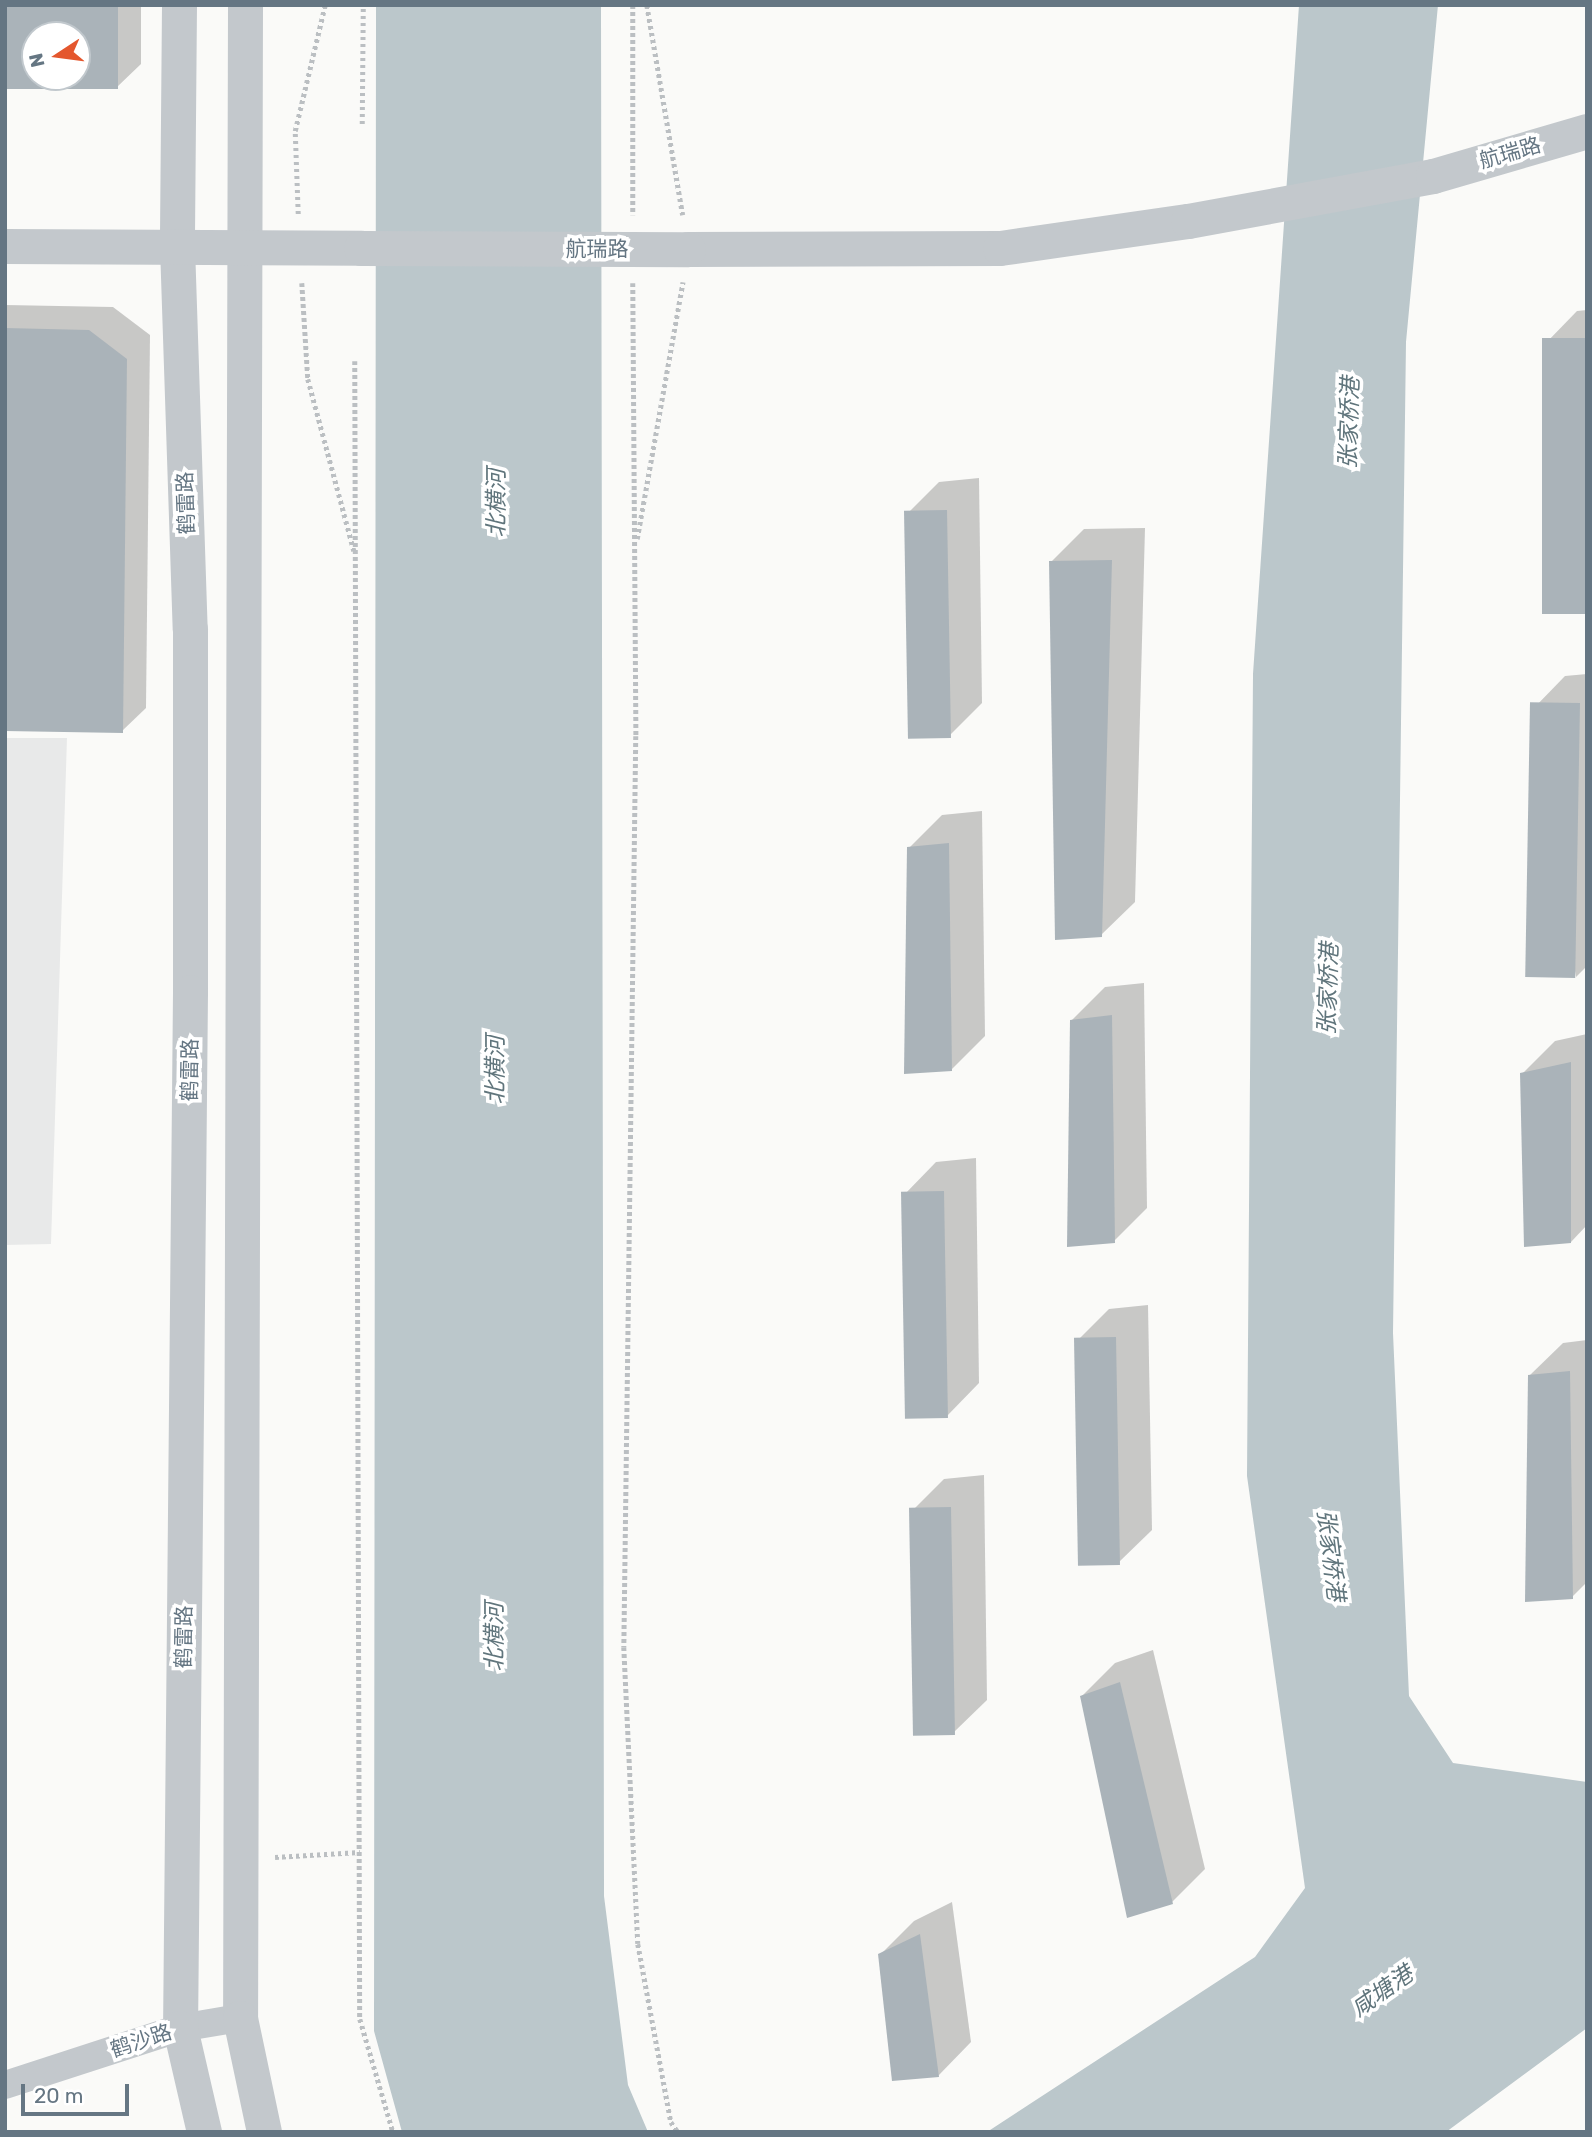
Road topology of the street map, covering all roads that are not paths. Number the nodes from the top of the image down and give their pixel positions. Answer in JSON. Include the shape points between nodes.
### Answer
{"nodes":[{"id":1,"x":179,"y":5,"type":"edge"},
{"id":2,"x":245,"y":5,"type":"edge"},
{"id":3,"x":1587,"y":131,"type":"edge"},
{"id":4,"x":5,"y":246,"type":"edge"},
{"id":5,"x":177,"y":246,"type":"junction"},
{"id":6,"x":244,"y":247,"type":"junction"},
{"id":7,"x":240,"y":2018,"type":"junction"},
{"id":8,"x":180,"y":2028,"type":"junction"},
{"id":9,"x":5,"y":2085,"type":"edge"},
{"id":10,"x":204,"y":2132,"type":"edge"},
{"id":11,"x":264,"y":2132,"type":"edge"}],
"edges":[{"from":1,"to":5,"type":"street","name":"鹤雷路"},
{"from":2,"to":6,"type":"street"},
{"from":3,"to":6,"type":"street","name":"航瑞路","bridge":true,"via":[[1433,176],[1188,221],[1000,248]]},
{"from":4,"to":5,"type":"street","name":"航瑞路"},
{"from":5,"to":6,"type":"street","name":"航瑞路"},
{"from":5,"to":8,"type":"street","name":"鹤雷路","via":[[190,671]]},
{"from":6,"to":7,"type":"street"},
{"from":7,"to":8,"type":"street","name":"鹤沙路"},
{"from":7,"to":11,"type":"street"},
{"from":8,"to":9,"type":"street","name":"鹤沙路"},
{"from":8,"to":10,"type":"street","name":"鹤雷路"}]}
